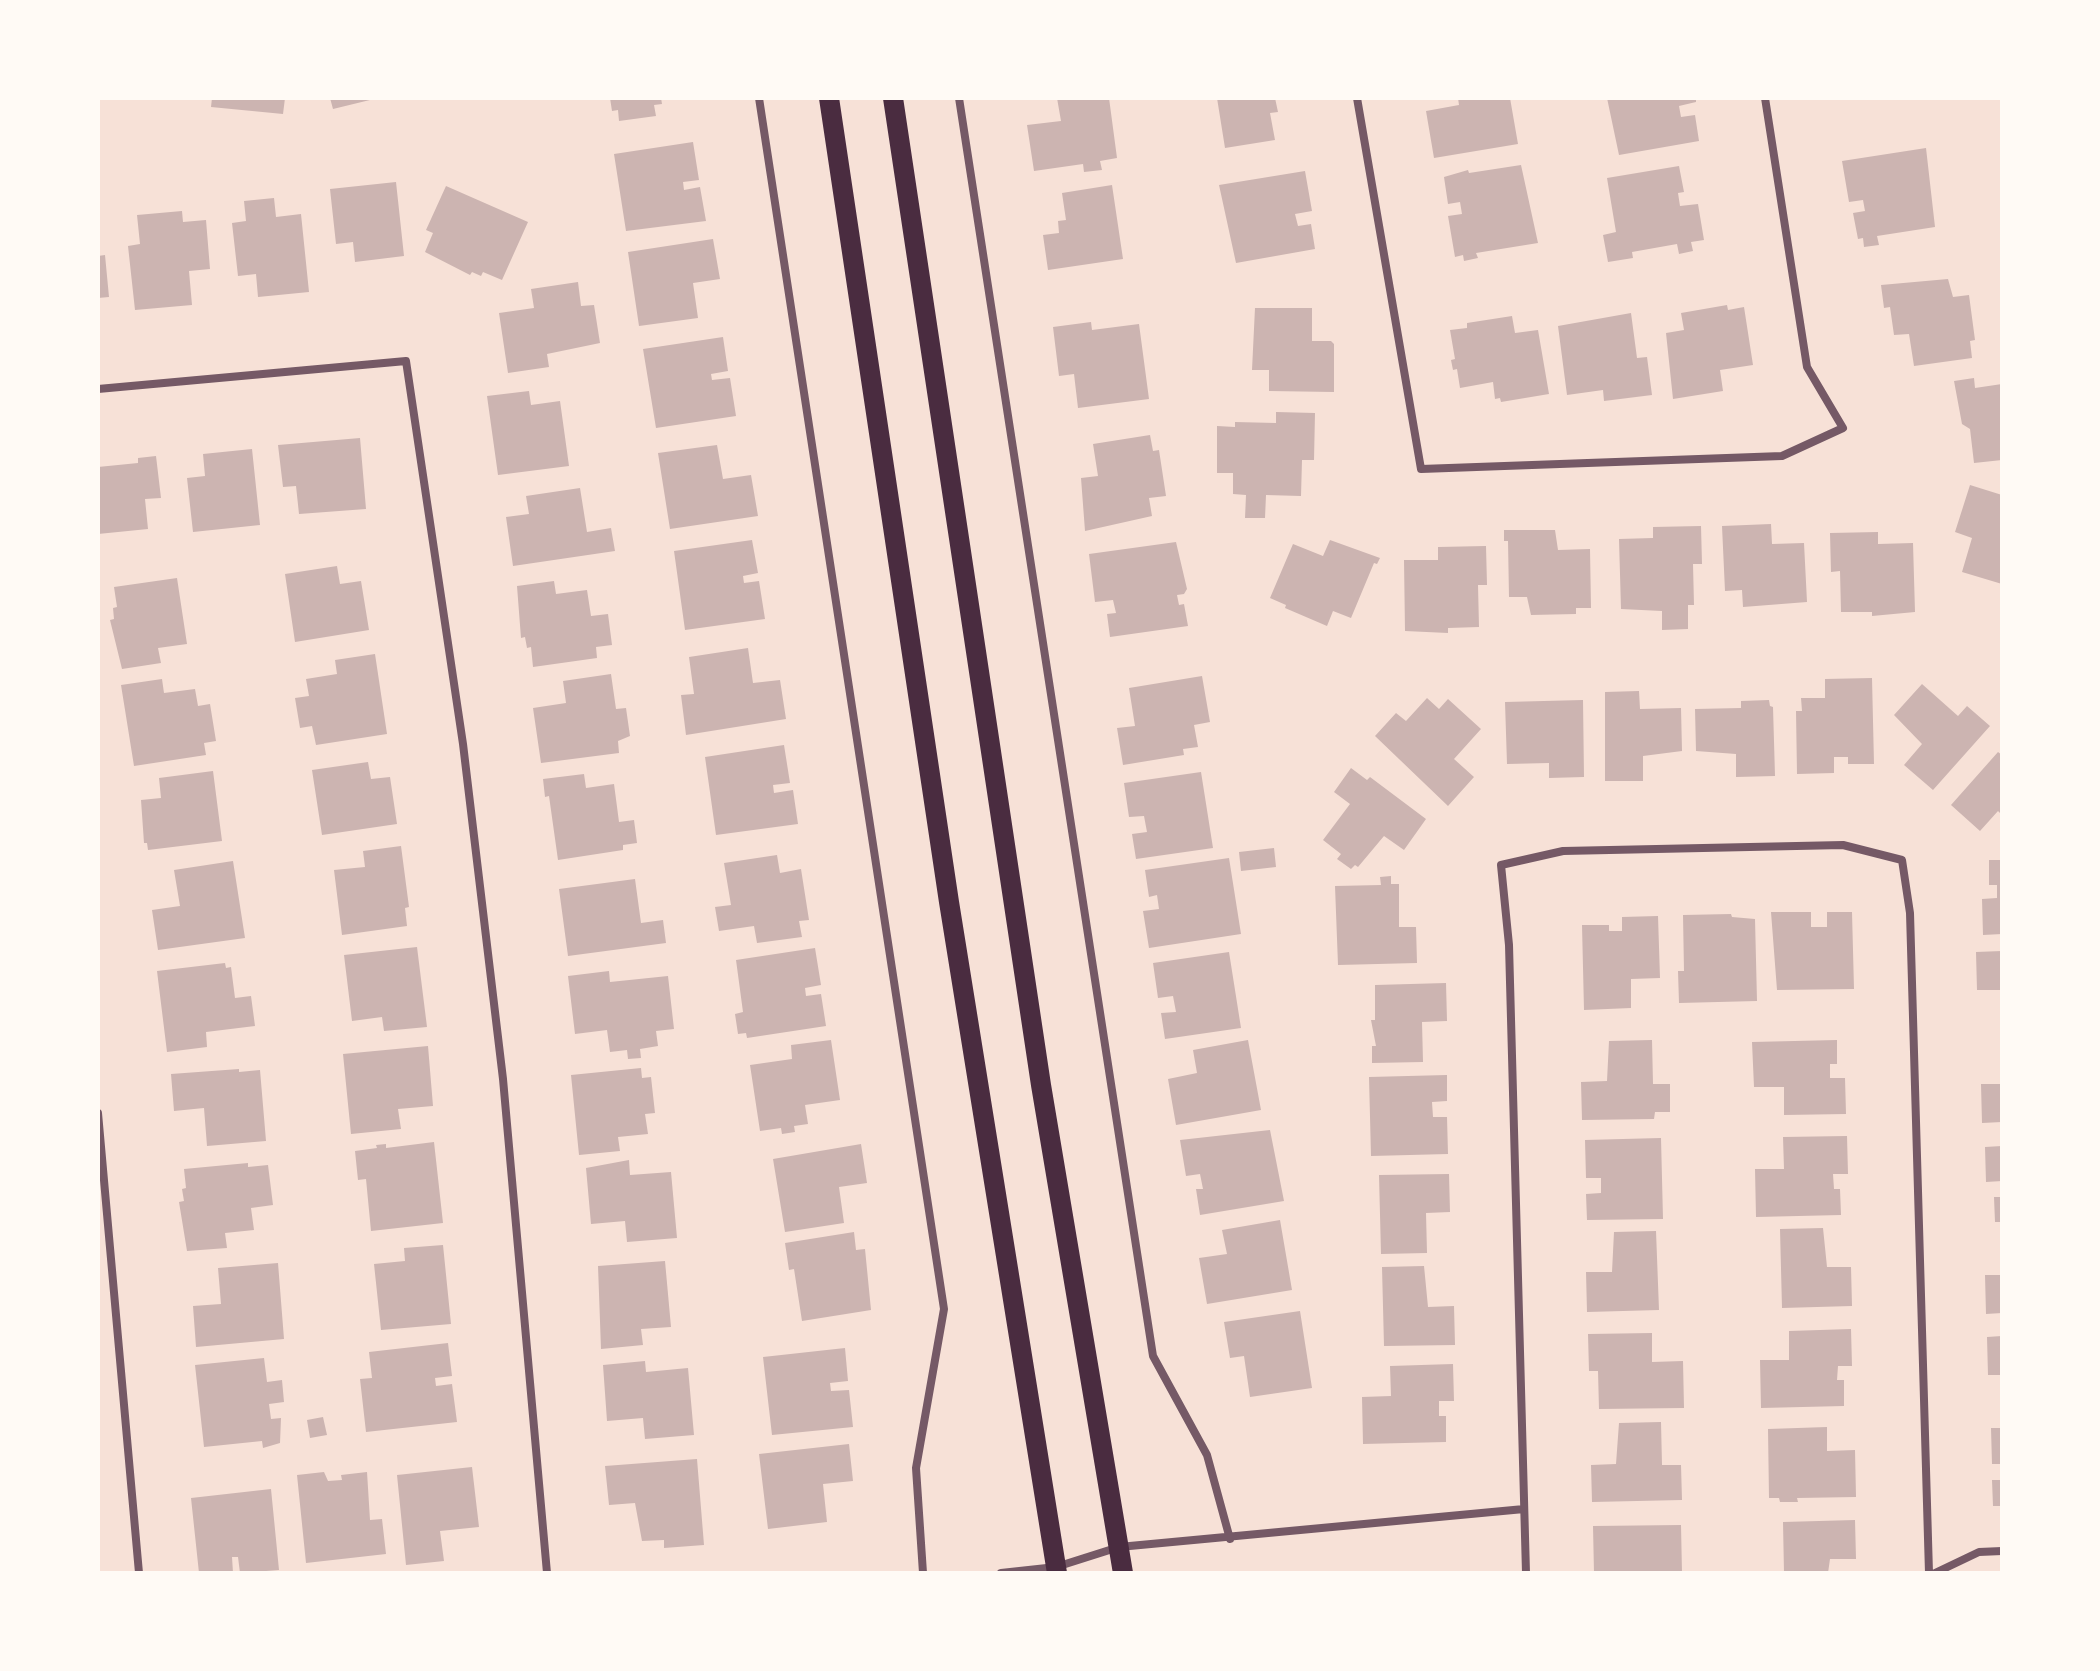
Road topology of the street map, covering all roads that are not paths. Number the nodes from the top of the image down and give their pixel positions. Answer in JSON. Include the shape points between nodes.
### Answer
{"nodes":[{"id":1,"x":759,"y":98,"type":"edge"},
{"id":2,"x":829,"y":98,"type":"edge"},
{"id":3,"x":893,"y":98,"type":"edge"},
{"id":4,"x":959,"y":98,"type":"edge"},
{"id":5,"x":1357,"y":98,"type":"edge"},
{"id":6,"x":1765,"y":98,"type":"edge"},
{"id":7,"x":98,"y":389,"type":"edge"},
{"id":8,"x":98,"y":1113,"type":"edge"},
{"id":9,"x":1524,"y":1509,"type":"junction"},
{"id":10,"x":1230,"y":1539,"type":"junction"},
{"id":11,"x":1119,"y":1547,"type":"junction"},
{"id":12,"x":2002,"y":1551,"type":"edge"},
{"id":13,"x":1056,"y":1570,"type":"edge"},
{"id":14,"x":139,"y":1573,"type":"edge"},
{"id":15,"x":547,"y":1573,"type":"edge"},
{"id":16,"x":923,"y":1573,"type":"edge"},
{"id":17,"x":1001,"y":1573,"type":"edge"},
{"id":18,"x":1123,"y":1573,"type":"edge"},
{"id":19,"x":1526,"y":1573,"type":"edge"},
{"id":20,"x":1929,"y":1573,"type":"edge"},
{"id":21,"x":1935,"y":1573,"type":"edge"}],
"edges":[{"from":1,"to":16,"type":"street","via":[[944,1309],[916,1468]]},
{"from":2,"to":13,"type":"main road"},
{"from":3,"to":11,"type":"main road","via":[[1041,1085]]},
{"from":4,"to":10,"type":"street","via":[[1153,1356],[1207,1455]]},
{"from":5,"to":6,"type":"street","via":[[1421,469],[1782,456],[1843,428],[1807,367]]},
{"from":7,"to":15,"type":"street","via":[[406,361],[463,744],[503,1079]]},
{"from":8,"to":14,"type":"street"},
{"from":9,"to":10,"type":"street"},
{"from":9,"to":19,"type":"street"},
{"from":9,"to":20,"type":"street","via":[[1509,945],[1501,865],[1563,851],[1843,845],[1902,860],[1910,913]]},
{"from":10,"to":11,"type":"street"},
{"from":11,"to":13,"type":"street"},
{"from":11,"to":18,"type":"main road"},
{"from":12,"to":21,"type":"street","via":[[1979,1552]]},
{"from":13,"to":17,"type":"street"}]}
